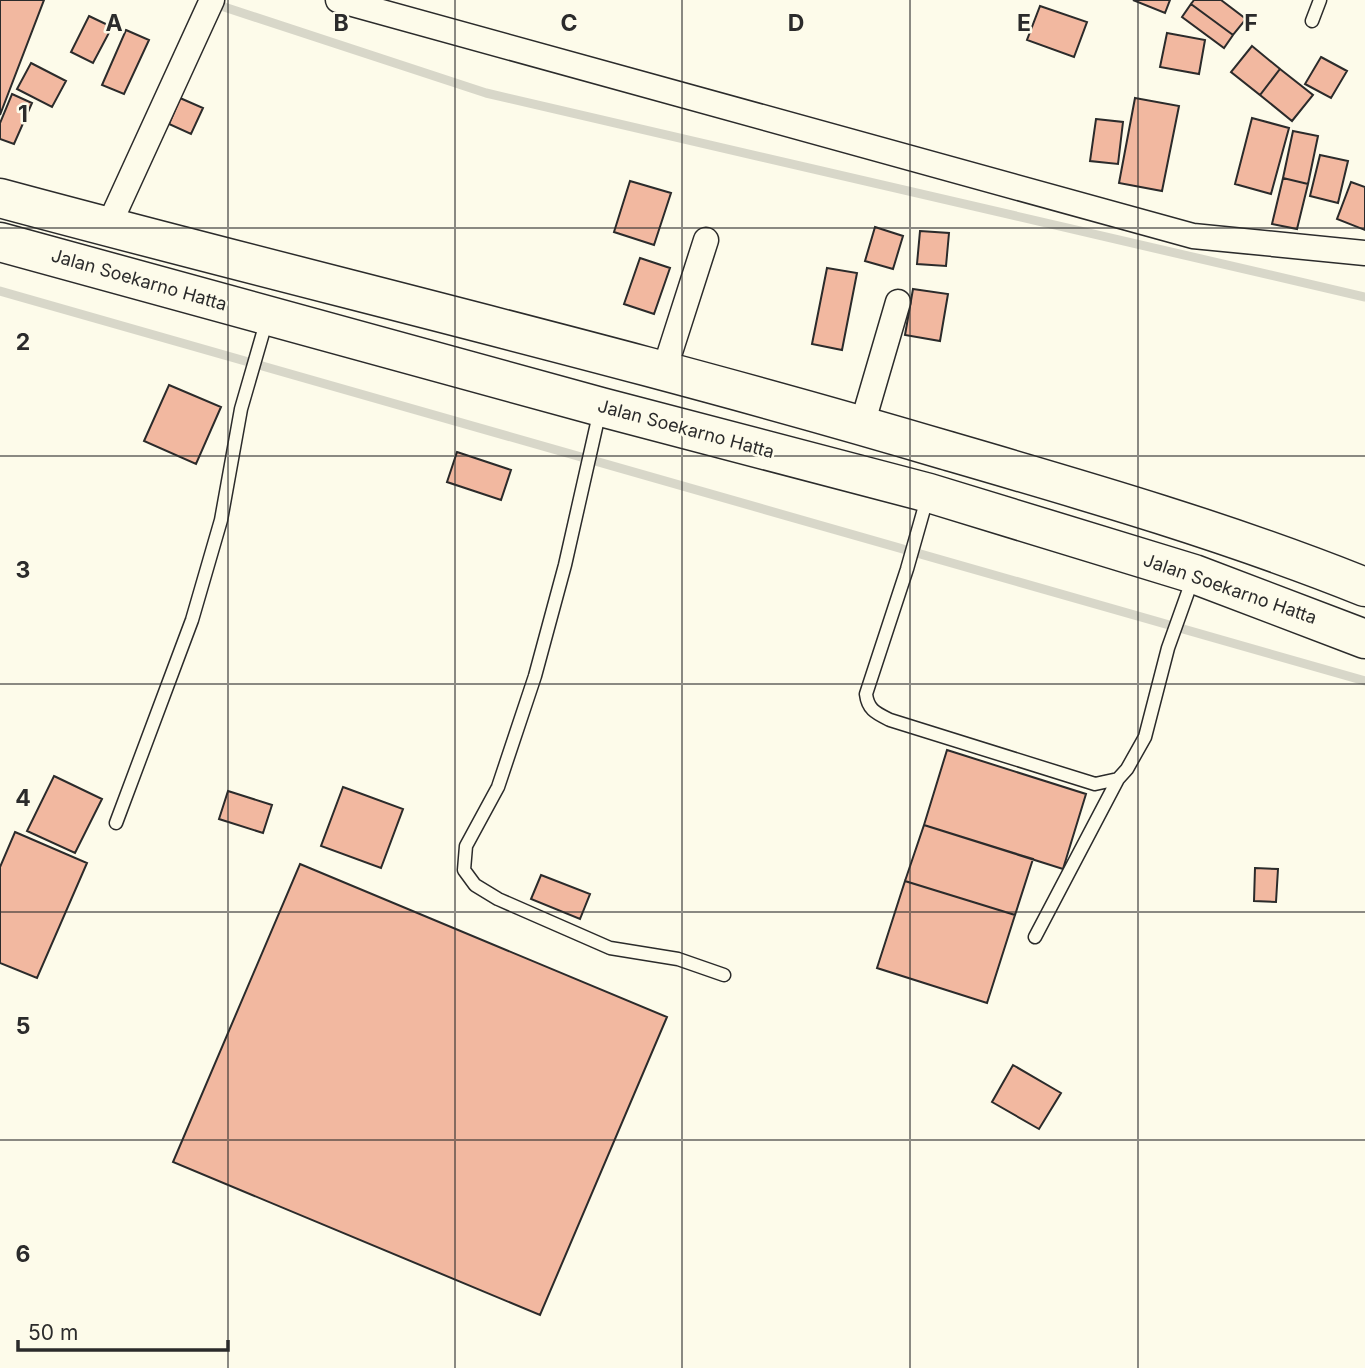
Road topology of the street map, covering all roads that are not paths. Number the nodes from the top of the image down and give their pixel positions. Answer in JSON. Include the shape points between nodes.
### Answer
{"nodes":[{"id":1,"x":212,"y":0,"type":"edge"},
{"id":2,"x":338,"y":0,"type":"edge"},
{"id":3,"x":1320,"y":0,"type":"edge"},
{"id":4,"x":1312,"y":21,"type":"dead end"},
{"id":5,"x":0,"y":198,"type":"edge"},
{"id":6,"x":108,"y":227,"type":"junction"},
{"id":7,"x":706,"y":240,"type":"dead end"},
{"id":8,"x":0,"y":242,"type":"edge"},
{"id":9,"x":1365,"y":253,"type":"edge"},
{"id":10,"x":898,"y":302,"type":"dead end"},
{"id":11,"x":268,"y":316,"type":"junction"},
{"id":12,"x":664,"y":371,"type":"junction"},
{"id":13,"x":601,"y":407,"type":"junction"},
{"id":14,"x":862,"y":425,"type":"junction"},
{"id":15,"x":929,"y":493,"type":"junction"},
{"id":16,"x":1194,"y":574,"type":"junction"},
{"id":17,"x":1365,"y":587,"type":"edge"},
{"id":18,"x":1365,"y":639,"type":"edge"},
{"id":19,"x":1118,"y":779,"type":"junction"},
{"id":20,"x":116,"y":823,"type":"dead end"},
{"id":21,"x":1035,"y":937,"type":"dead end"},
{"id":22,"x":724,"y":975,"type":"dead end"}],
"edges":[{"from":1,"to":6,"type":"street"},
{"from":2,"to":9,"type":"street","via":[[1193,236]]},
{"from":3,"to":4,"type":"lane"},
{"from":5,"to":6,"type":"highway"},
{"from":6,"to":12,"type":"highway"},
{"from":7,"to":12,"type":"street"},
{"from":8,"to":11,"type":"highway","name":"Jalan Soekarno Hatta"},
{"from":10,"to":14,"type":"street"},
{"from":11,"to":13,"type":"highway","name":"Jalan Soekarno Hatta"},
{"from":11,"to":20,"type":"lane","via":[[242,409],[221,520],[192,620]]},
{"from":12,"to":14,"type":"highway"},
{"from":13,"to":15,"type":"highway","name":"Jalan Soekarno Hatta"},
{"from":13,"to":22,"type":"lane","via":[[535,676],[498,787],[466,846],[464,870],[475,885],[498,899],[610,948],[678,959]]},
{"from":14,"to":17,"type":"highway","via":[[1118,501]]},
{"from":15,"to":16,"type":"highway","name":"Jalan Soekarno Hatta"},
{"from":15,"to":19,"type":"lane","via":[[866,694],[867,704],[890,720],[1095,784]]},
{"from":16,"to":18,"type":"highway","name":"Jalan Soekarno Hatta"},
{"from":16,"to":19,"type":"lane","via":[[1168,648],[1145,737]]},
{"from":19,"to":21,"type":"lane"}]}
